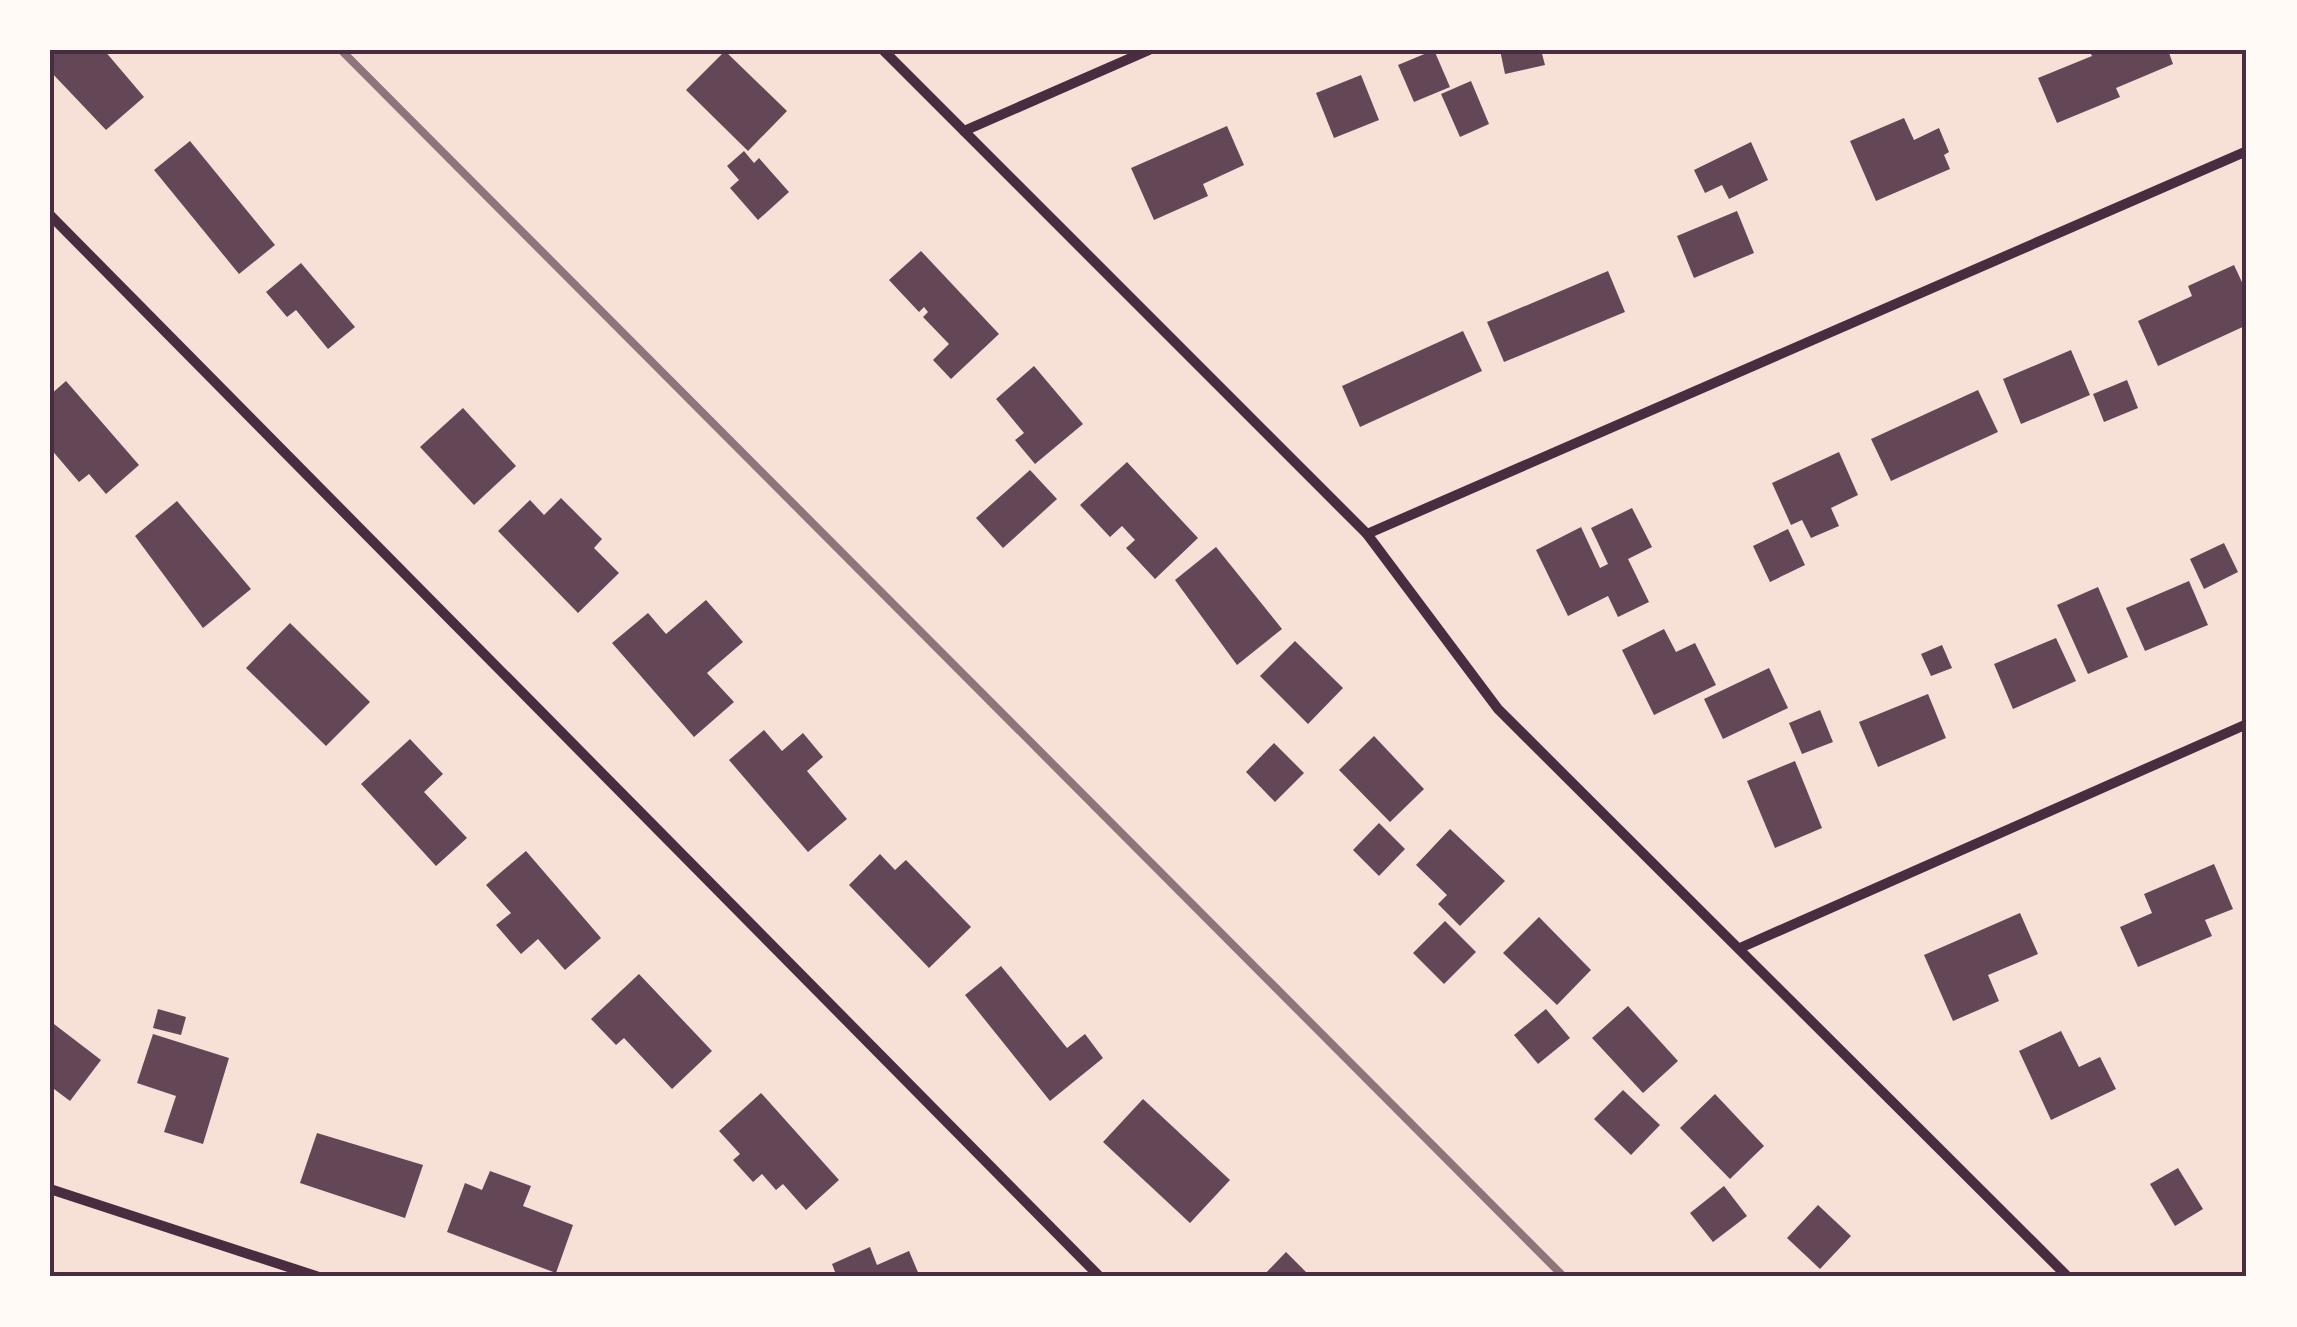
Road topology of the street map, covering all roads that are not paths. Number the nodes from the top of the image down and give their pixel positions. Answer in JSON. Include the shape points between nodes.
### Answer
{"nodes":[{"id":1,"x":883,"y":50,"type":"edge"},
{"id":2,"x":1149,"y":50,"type":"edge"},
{"id":3,"x":964,"y":130,"type":"junction"},
{"id":4,"x":2247,"y":151,"type":"edge"},
{"id":5,"x":50,"y":214,"type":"edge"},
{"id":6,"x":1367,"y":534,"type":"junction"},
{"id":7,"x":2247,"y":724,"type":"edge"},
{"id":8,"x":1740,"y":948,"type":"junction"},
{"id":9,"x":50,"y":1189,"type":"edge"},
{"id":10,"x":319,"y":1277,"type":"edge"},
{"id":11,"x":1100,"y":1277,"type":"edge"},
{"id":12,"x":2068,"y":1277,"type":"edge"}],
"edges":[{"from":1,"to":3,"type":"street"},
{"from":2,"to":3,"type":"street"},
{"from":3,"to":6,"type":"street"},
{"from":4,"to":6,"type":"street"},
{"from":5,"to":11,"type":"street"},
{"from":6,"to":8,"type":"street","via":[[1498,709]]},
{"from":7,"to":8,"type":"street"},
{"from":8,"to":12,"type":"street"},
{"from":9,"to":10,"type":"street"}]}
